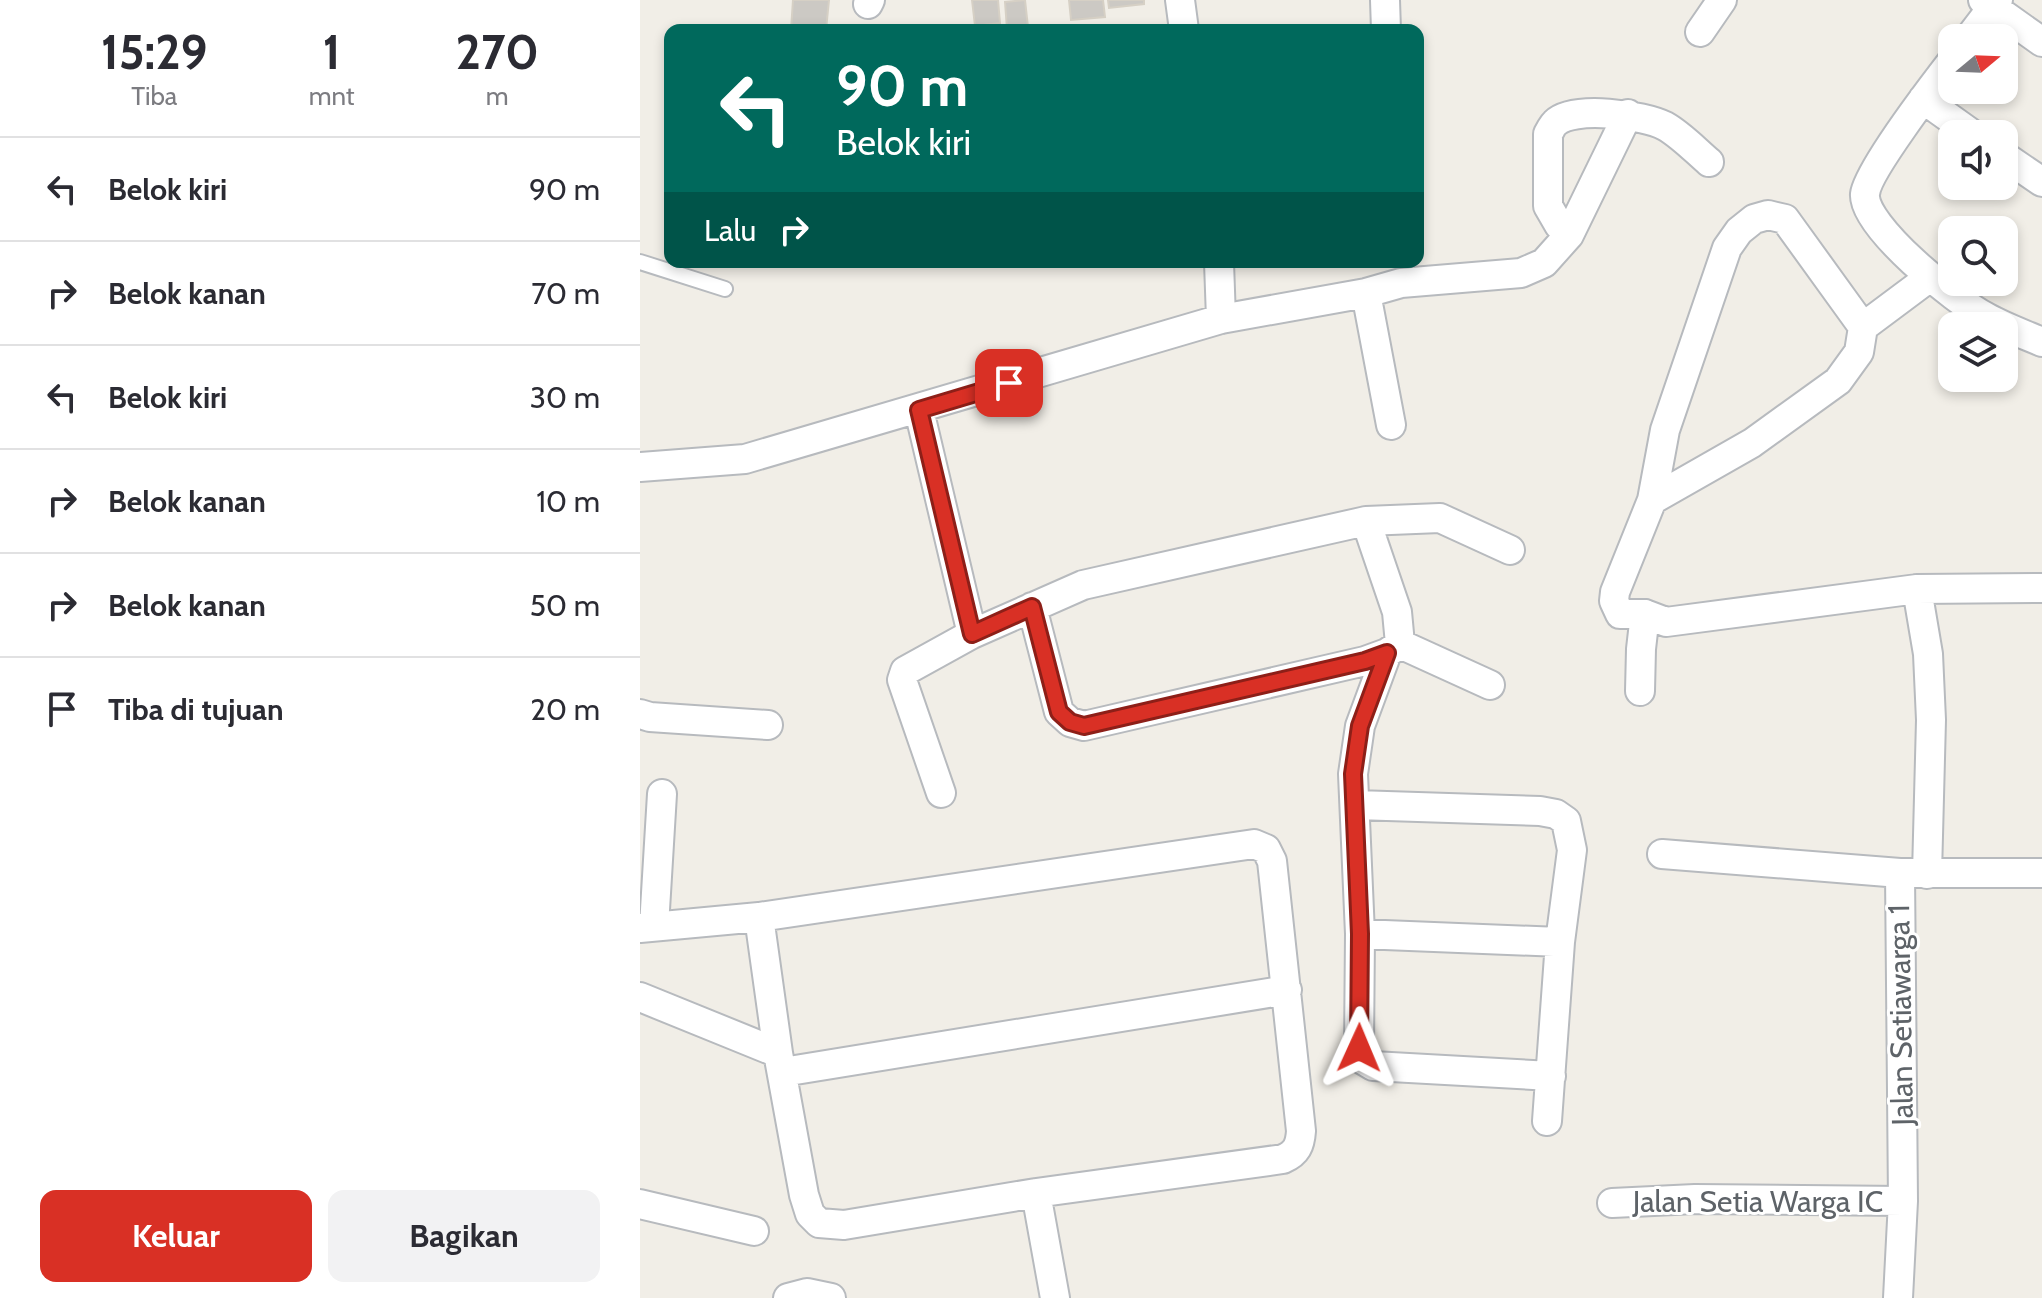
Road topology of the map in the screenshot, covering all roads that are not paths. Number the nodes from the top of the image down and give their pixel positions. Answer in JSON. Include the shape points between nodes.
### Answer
{"nodes":[{"id":1,"x":1180,"y":0,"type":"edge"},
{"id":2,"x":1385,"y":0,"type":"edge"},
{"id":3,"x":1722,"y":0,"type":"edge"},
{"id":4,"x":1991,"y":2,"type":"edge"},
{"id":5,"x":1183,"y":24,"type":"edge"},
{"id":6,"x":1386,"y":24,"type":"edge"},
{"id":7,"x":1978,"y":24,"type":"edge"},
{"id":8,"x":1700,"y":32,"type":"dead end"},
{"id":9,"x":2042,"y":42,"type":"edge"},
{"id":10,"x":1938,"y":79,"type":"edge"},
{"id":11,"x":1923,"y":99,"type":"junction"},
{"id":12,"x":1628,"y":114,"type":"junction"},
{"id":13,"x":1952,"y":120,"type":"edge"},
{"id":14,"x":1709,"y":162,"type":"dead end"},
{"id":15,"x":2018,"y":166,"type":"edge"},
{"id":16,"x":2042,"y":182,"type":"edge"},
{"id":17,"x":1569,"y":235,"type":"junction"},
{"id":18,"x":640,"y":262,"type":"edge"},
{"id":19,"x":1219,"y":268,"type":"edge"},
{"id":20,"x":1400,"y":272,"type":"edge"},
{"id":21,"x":1930,"y":277,"type":"junction"},
{"id":22,"x":725,"y":289,"type":"dead end"},
{"id":23,"x":1366,"y":293,"type":"junction"},
{"id":24,"x":1221,"y":319,"type":"junction"},
{"id":25,"x":1863,"y":327,"type":"junction"},
{"id":26,"x":2042,"y":342,"type":"edge"},
{"id":27,"x":919,"y":410,"type":"junction"},
{"id":28,"x":1391,"y":425,"type":"dead end"},
{"id":29,"x":640,"y":467,"type":"edge"},
{"id":30,"x":1652,"y":500,"type":"junction"},
{"id":31,"x":1366,"y":521,"type":"junction"},
{"id":32,"x":1510,"y":550,"type":"dead end"},
{"id":33,"x":2042,"y":588,"type":"edge"},
{"id":34,"x":1917,"y":589,"type":"junction"},
{"id":35,"x":1032,"y":607,"type":"junction"},
{"id":36,"x":1645,"y":614,"type":"junction"},
{"id":37,"x":972,"y":634,"type":"junction"},
{"id":38,"x":1393,"y":649,"type":"junction"},
{"id":39,"x":1490,"y":685,"type":"dead end"},
{"id":40,"x":1640,"y":691,"type":"dead end"},
{"id":41,"x":640,"y":714,"type":"edge"},
{"id":42,"x":768,"y":725,"type":"dead end"},
{"id":43,"x":941,"y":793,"type":"dead end"},
{"id":44,"x":662,"y":794,"type":"dead end"},
{"id":45,"x":1356,"y":805,"type":"junction"},
{"id":46,"x":1662,"y":854,"type":"dead end"},
{"id":47,"x":2042,"y":873,"type":"edge"},
{"id":48,"x":1914,"y":874,"type":"junction"},
{"id":49,"x":759,"y":917,"type":"junction"},
{"id":50,"x":647,"y":927,"type":"edge"},
{"id":51,"x":1360,"y":934,"type":"junction"},
{"id":52,"x":1560,"y":942,"type":"junction"},
{"id":53,"x":1287,"y":990,"type":"junction"},
{"id":54,"x":640,"y":997,"type":"edge"},
{"id":55,"x":781,"y":1062,"type":"junction"},
{"id":56,"x":1551,"y":1076,"type":"junction"},
{"id":57,"x":1547,"y":1121,"type":"dead end"},
{"id":58,"x":1036,"y":1193,"type":"junction"},
{"id":59,"x":1903,"y":1201,"type":"junction"},
{"id":60,"x":1612,"y":1203,"type":"dead end"},
{"id":61,"x":640,"y":1204,"type":"edge"},
{"id":62,"x":754,"y":1231,"type":"dead end"},
{"id":63,"x":788,"y":1298,"type":"edge"},
{"id":64,"x":831,"y":1298,"type":"edge"},
{"id":65,"x":1055,"y":1298,"type":"edge"},
{"id":66,"x":1898,"y":1298,"type":"edge"}],
"edges":[{"from":1,"to":5,"type":"street"},
{"from":2,"to":6,"type":"street"},
{"from":3,"to":8,"type":"street"},
{"from":4,"to":7,"type":"street"},
{"from":4,"to":9,"type":"street"},
{"from":10,"to":11,"type":"street"},
{"from":11,"to":13,"type":"street"},
{"from":11,"to":21,"type":"street","via":[[1864,197],[1874,221]]},
{"from":12,"to":14,"type":"street","via":[[1669,128]]},
{"from":12,"to":17,"type":"street"},
{"from":12,"to":17,"type":"street","via":[[1565,117],[1548,134],[1548,206]]},
{"from":15,"to":16,"type":"street"},
{"from":17,"to":20,"type":"street","via":[[1544,263],[1521,273]]},
{"from":18,"to":22,"type":"lane"},
{"from":19,"to":24,"type":"street"},
{"from":20,"to":23,"type":"street"},
{"from":21,"to":25,"type":"street"},
{"from":21,"to":26,"type":"street","via":[[1984,316]]},
{"from":23,"to":24,"type":"street"},
{"from":23,"to":28,"type":"street"},
{"from":24,"to":27,"type":"street"},
{"from":25,"to":30,"type":"street","via":[[1859,352],[1838,381],[1752,443]]},
{"from":25,"to":30,"type":"street","via":[[1785,219],[1768,215],[1739,231],[1727,248],[1665,430]]},
{"from":27,"to":29,"type":"street","via":[[745,459]]},
{"from":27,"to":37,"type":"street"},
{"from":30,"to":36,"type":"street","via":[[1614,601],[1620,614]]},
{"from":31,"to":32,"type":"street","via":[[1440,518]]},
{"from":31,"to":35,"type":"street","via":[[1083,585]]},
{"from":31,"to":38,"type":"street","via":[[1397,612]]},
{"from":33,"to":34,"type":"street"},
{"from":34,"to":36,"type":"street","via":[[1666,622]]},
{"from":34,"to":48,"type":"street","via":[[1928,654],[1931,720]]},
{"from":35,"to":37,"type":"street"},
{"from":35,"to":38,"type":"street","via":[[1059,712],[1084,726],[1365,661]]},
{"from":36,"to":40,"type":"street"},
{"from":37,"to":43,"type":"street","via":[[905,671],[902,680]]},
{"from":38,"to":39,"type":"street"},
{"from":38,"to":45,"type":"street","via":[[1360,726],[1353,774]]},
{"from":41,"to":42,"type":"street"},
{"from":44,"to":50,"type":"street"},
{"from":45,"to":51,"type":"street"},
{"from":45,"to":52,"type":"street","via":[[1556,814],[1566,821],[1572,850]]},
{"from":46,"to":48,"type":"street"},
{"from":47,"to":48,"type":"street","name":"Jalan Setiawarga 1"},
{"from":48,"to":59,"type":"street","name":"Jalan Setiawarga 1"},
{"from":49,"to":50,"type":"street"},
{"from":49,"to":53,"type":"street","via":[[1254,844],[1266,849],[1272,861]]},
{"from":49,"to":55,"type":"street"},
{"from":51,"to":52,"type":"street"},
{"from":51,"to":56,"type":"street","via":[[1363,1060],[1373,1066]]},
{"from":52,"to":56,"type":"street"},
{"from":53,"to":55,"type":"street"},
{"from":53,"to":58,"type":"street","via":[[1301,1131],[1292,1155]]},
{"from":54,"to":55,"type":"street"},
{"from":55,"to":58,"type":"street","via":[[804,1195],[819,1223],[844,1225]]},
{"from":56,"to":57,"type":"street"},
{"from":58,"to":65,"type":"street"},
{"from":59,"to":60,"type":"street","name":"Jalan Setia Warga IC"},
{"from":59,"to":66,"type":"street","name":"Jalan Setiawarga 1"},
{"from":61,"to":62,"type":"street"},
{"from":63,"to":64,"type":"street","via":[[807,1293]]}]}
